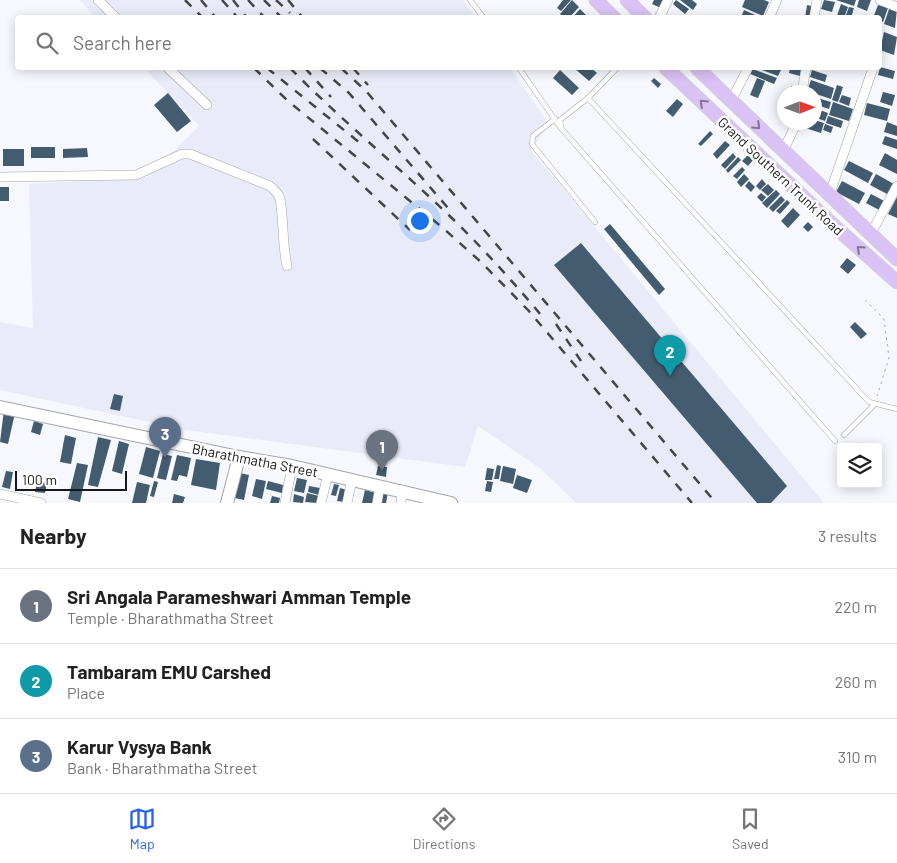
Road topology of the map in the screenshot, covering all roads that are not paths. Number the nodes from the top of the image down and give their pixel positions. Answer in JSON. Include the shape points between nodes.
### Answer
{"nodes":[{"id":1,"x":98,"y":0,"type":"edge"},
{"id":2,"x":470,"y":0,"type":"edge"},
{"id":3,"x":596,"y":0,"type":"edge"},
{"id":4,"x":626,"y":0,"type":"edge"},
{"id":5,"x":668,"y":0,"type":"edge"},
{"id":6,"x":777,"y":0,"type":"edge"},
{"id":7,"x":817,"y":0,"type":"edge"},
{"id":8,"x":880,"y":0,"type":"edge"},
{"id":9,"x":897,"y":7,"type":"edge"},
{"id":10,"x":113,"y":15,"type":"edge"},
{"id":11,"x":482,"y":15,"type":"edge"},
{"id":12,"x":611,"y":15,"type":"edge"},
{"id":13,"x":642,"y":15,"type":"edge"},
{"id":14,"x":660,"y":15,"type":"edge"},
{"id":15,"x":770,"y":15,"type":"edge"},
{"id":16,"x":814,"y":15,"type":"edge"},
{"id":17,"x":170,"y":70,"type":"edge"},
{"id":18,"x":520,"y":70,"type":"edge"},
{"id":19,"x":615,"y":70,"type":"edge"},
{"id":20,"x":668,"y":70,"type":"edge"},
{"id":21,"x":699,"y":70,"type":"edge"},
{"id":22,"x":747,"y":70,"type":"edge"},
{"id":23,"x":806,"y":70,"type":"edge"},
{"id":24,"x":872,"y":70,"type":"edge"},
{"id":25,"x":803,"y":85,"type":"edge"},
{"id":26,"x":588,"y":98,"type":"junction"},
{"id":27,"x":731,"y":101,"type":"junction"},
{"id":28,"x":207,"y":105,"type":"dead end"},
{"id":29,"x":555,"y":119,"type":"junction"},
{"id":30,"x":561,"y":128,"type":"junction"},
{"id":31,"x":792,"y":130,"type":"edge"},
{"id":32,"x":783,"y":151,"type":"junction"},
{"id":33,"x":0,"y":178,"type":"edge"},
{"id":34,"x":897,"y":186,"type":"edge"},
{"id":35,"x":829,"y":196,"type":"junction"},
{"id":36,"x":595,"y":222,"type":"dead end"},
{"id":37,"x":870,"y":235,"type":"junction"},
{"id":38,"x":897,"y":259,"type":"edge"},
{"id":39,"x":287,"y":266,"type":"dead end"},
{"id":40,"x":897,"y":282,"type":"edge"},
{"id":41,"x":875,"y":404,"type":"junction"},
{"id":42,"x":0,"y":407,"type":"edge"},
{"id":43,"x":897,"y":409,"type":"edge"},
{"id":44,"x":844,"y":435,"type":"dead end"},
{"id":45,"x":835,"y":441,"type":"dead end"},
{"id":46,"x":239,"y":457,"type":"junction"},
{"id":47,"x":292,"y":466,"type":"junction"},
{"id":48,"x":328,"y":474,"type":"junction"},
{"id":49,"x":352,"y":479,"type":"junction"},
{"id":50,"x":380,"y":486,"type":"junction"},
{"id":51,"x":402,"y":490,"type":"junction"},
{"id":52,"x":0,"y":494,"type":"edge"},
{"id":53,"x":41,"y":503,"type":"edge"},
{"id":54,"x":227,"y":503,"type":"edge"},
{"id":55,"x":285,"y":503,"type":"edge"},
{"id":56,"x":321,"y":503,"type":"edge"},
{"id":57,"x":347,"y":503,"type":"edge"},
{"id":58,"x":377,"y":503,"type":"edge"},
{"id":59,"x":401,"y":503,"type":"edge"},
{"id":60,"x":451,"y":503,"type":"edge"}],
"edges":[{"from":1,"to":10,"type":"street"},
{"from":2,"to":11,"type":"lane"},
{"from":3,"to":12,"type":"main road"},
{"from":4,"to":13,"type":"main road"},
{"from":5,"to":14,"type":"street"},
{"from":6,"to":15,"type":"street"},
{"from":7,"to":16,"type":"street"},
{"from":8,"to":9,"type":"street"},
{"from":17,"to":28,"type":"street"},
{"from":18,"to":29,"type":"lane"},
{"from":19,"to":26,"type":"lane"},
{"from":40,"to":20,"type":"main road","name":"Grand Southern Trunk Road","one_way":true},
{"from":21,"to":27,"type":"main road","name":"Grand Southern Trunk Road"},
{"from":22,"to":27,"type":"street"},
{"from":23,"to":25,"type":"street"},
{"from":24,"to":35,"type":"street"},
{"from":26,"to":30,"type":"lane","via":[[560,120]]},
{"from":26,"to":41,"type":"lane"},
{"from":27,"to":32,"type":"main road","name":"Grand Southern Trunk Road","one_way":true},
{"from":29,"to":30,"type":"lane"},
{"from":29,"to":36,"type":"lane","via":[[533,136],[532,144]]},
{"from":30,"to":45,"type":"lane"},
{"from":31,"to":32,"type":"street"},
{"from":32,"to":35,"type":"main road","name":"Grand Southern Trunk Road"},
{"from":33,"to":39,"type":"street","via":[[136,175],[176,155],[190,154],[270,186],[277,192]]},
{"from":34,"to":37,"type":"street"},
{"from":35,"to":37,"type":"main road","name":"Grand Southern Trunk Road"},
{"from":37,"to":38,"type":"main road","name":"Grand Southern Trunk Road"},
{"from":41,"to":43,"type":"lane"},
{"from":41,"to":44,"type":"lane"},
{"from":42,"to":46,"type":"street","name":"Bharathmatha Street"},
{"from":46,"to":47,"type":"street","name":"Bharathmatha Street"},
{"from":46,"to":54,"type":"street"},
{"from":47,"to":48,"type":"street","name":"Bharathmatha Street"},
{"from":47,"to":55,"type":"street"},
{"from":48,"to":49,"type":"street","name":"Bharathmatha Street"},
{"from":48,"to":56,"type":"street"},
{"from":49,"to":50,"type":"street","name":"Bharathmatha Street"},
{"from":49,"to":57,"type":"street"},
{"from":50,"to":51,"type":"street","name":"Bharathmatha Street"},
{"from":50,"to":58,"type":"street"},
{"from":51,"to":59,"type":"street"},
{"from":51,"to":60,"type":"street","name":"Bharathmatha Street"},
{"from":52,"to":53,"type":"street"}]}
